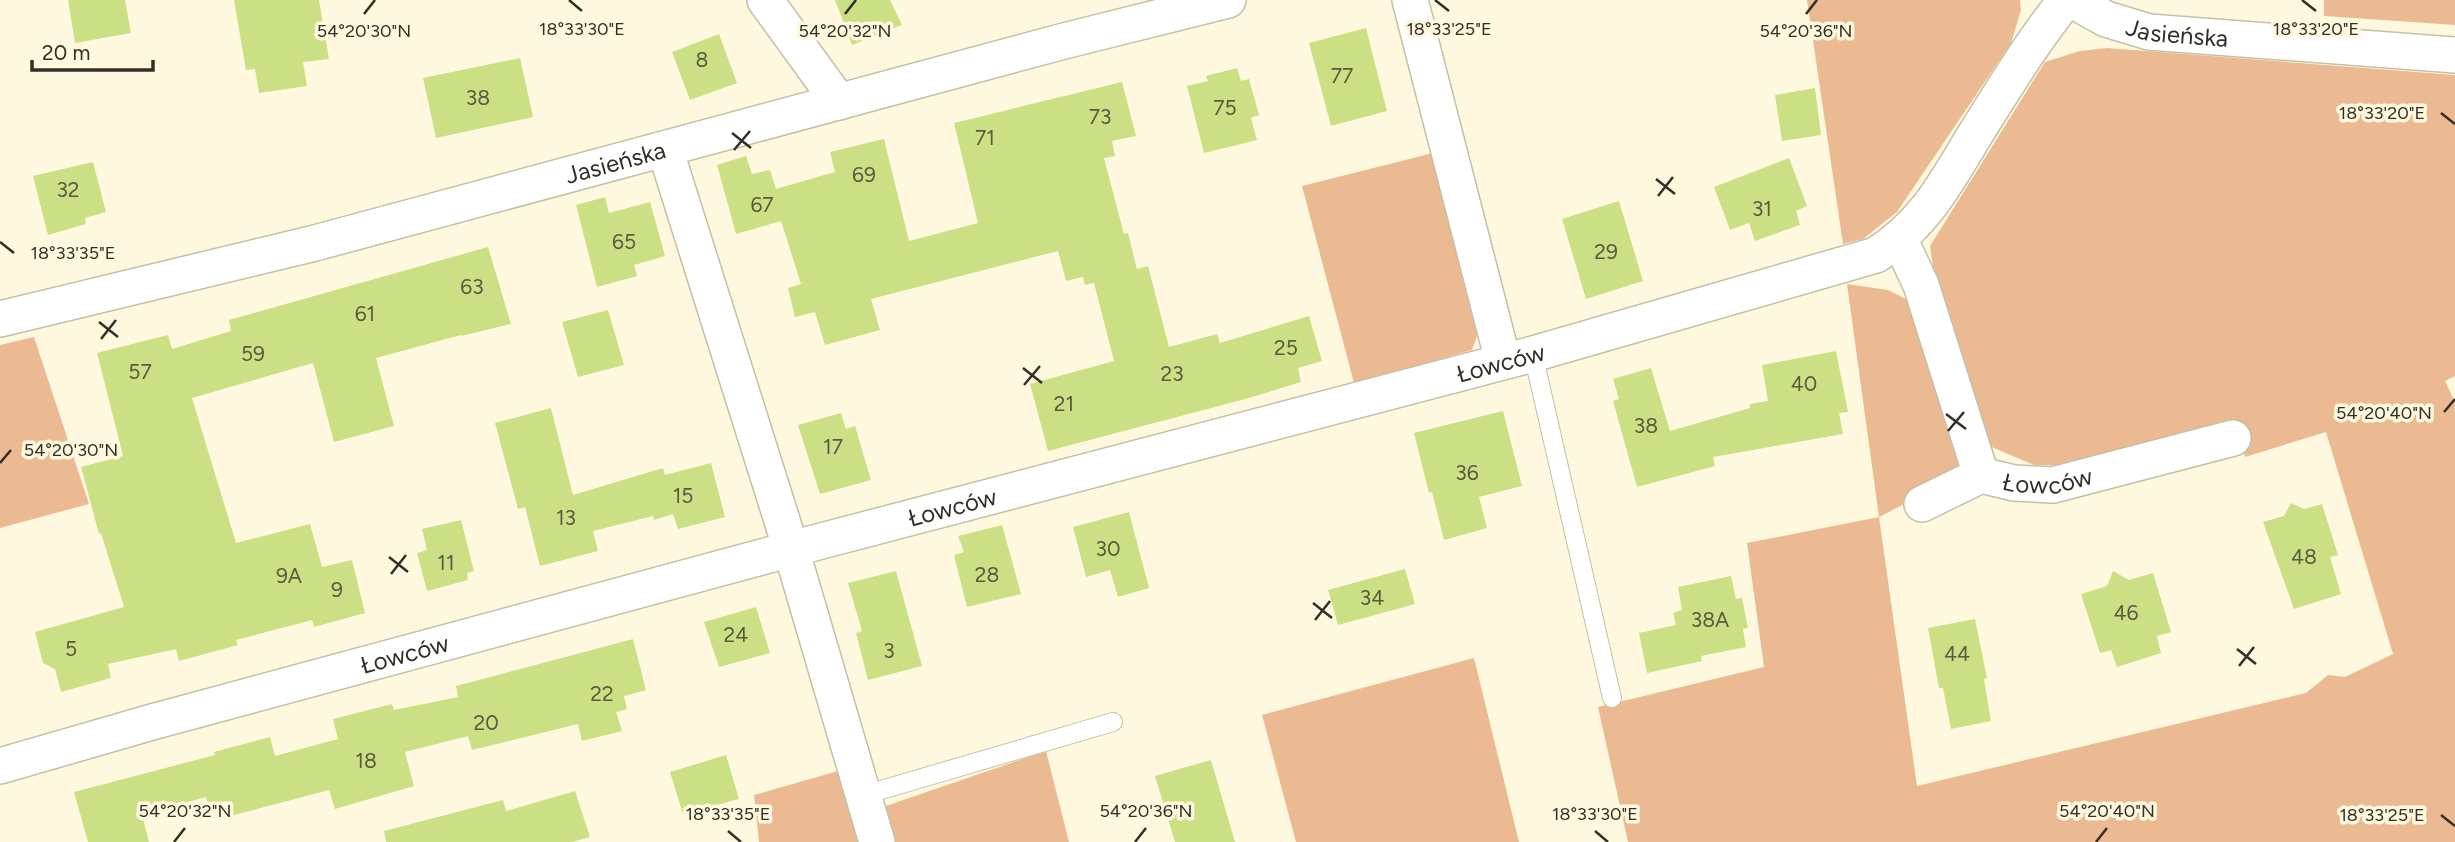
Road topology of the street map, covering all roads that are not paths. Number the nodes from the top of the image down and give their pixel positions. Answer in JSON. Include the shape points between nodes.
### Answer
{"nodes":[{"id":1,"x":765,"y":0,"type":"edge"},
{"id":2,"x":1228,"y":0,"type":"edge"},
{"id":3,"x":1410,"y":0,"type":"edge"},
{"id":4,"x":2066,"y":0,"type":"edge"},
{"id":5,"x":2072,"y":0,"type":"edge"},
{"id":6,"x":2455,"y":55,"type":"edge"},
{"id":7,"x":839,"y":102,"type":"junction"},
{"id":8,"x":665,"y":149,"type":"junction"},
{"id":9,"x":1900,"y":240,"type":"junction"},
{"id":10,"x":0,"y":319,"type":"edge"},
{"id":11,"x":1518,"y":358,"type":"junction"},
{"id":12,"x":2232,"y":438,"type":"dead end"},
{"id":13,"x":1981,"y":475,"type":"junction"},
{"id":14,"x":1922,"y":504,"type":"dead end"},
{"id":15,"x":791,"y":549,"type":"junction"},
{"id":16,"x":1612,"y":698,"type":"dead end"},
{"id":17,"x":1113,"y":722,"type":"dead end"},
{"id":18,"x":0,"y":766,"type":"edge"},
{"id":19,"x":864,"y":795,"type":"junction"},
{"id":20,"x":877,"y":842,"type":"edge"}],
"edges":[{"from":1,"to":7,"type":"street"},
{"from":2,"to":7,"type":"street","name":"Jasieńska"},
{"from":3,"to":11,"type":"street"},
{"from":4,"to":9,"type":"street","name":"Łowców","via":[[2035,38],[1927,212]]},
{"from":5,"to":6,"type":"street","name":"Jasieńska","via":[[2106,19],[2150,32]]},
{"from":7,"to":8,"type":"street","name":"Jasieńska"},
{"from":8,"to":10,"type":"street","name":"Jasieńska","via":[[315,243]]},
{"from":8,"to":15,"type":"street"},
{"from":9,"to":11,"type":"street","name":"Łowców","via":[[1847,265]]},
{"from":9,"to":13,"type":"street","name":"Łowców","via":[[1921,285]]},
{"from":11,"to":15,"type":"street","name":"Łowców"},
{"from":11,"to":16,"type":"lane"},
{"from":12,"to":13,"type":"street","name":"Łowców","via":[[2053,485]]},
{"from":13,"to":14,"type":"street"},
{"from":15,"to":18,"type":"street","name":"Łowców"},
{"from":15,"to":19,"type":"street"},
{"from":17,"to":19,"type":"lane"},
{"from":19,"to":20,"type":"street"}]}
